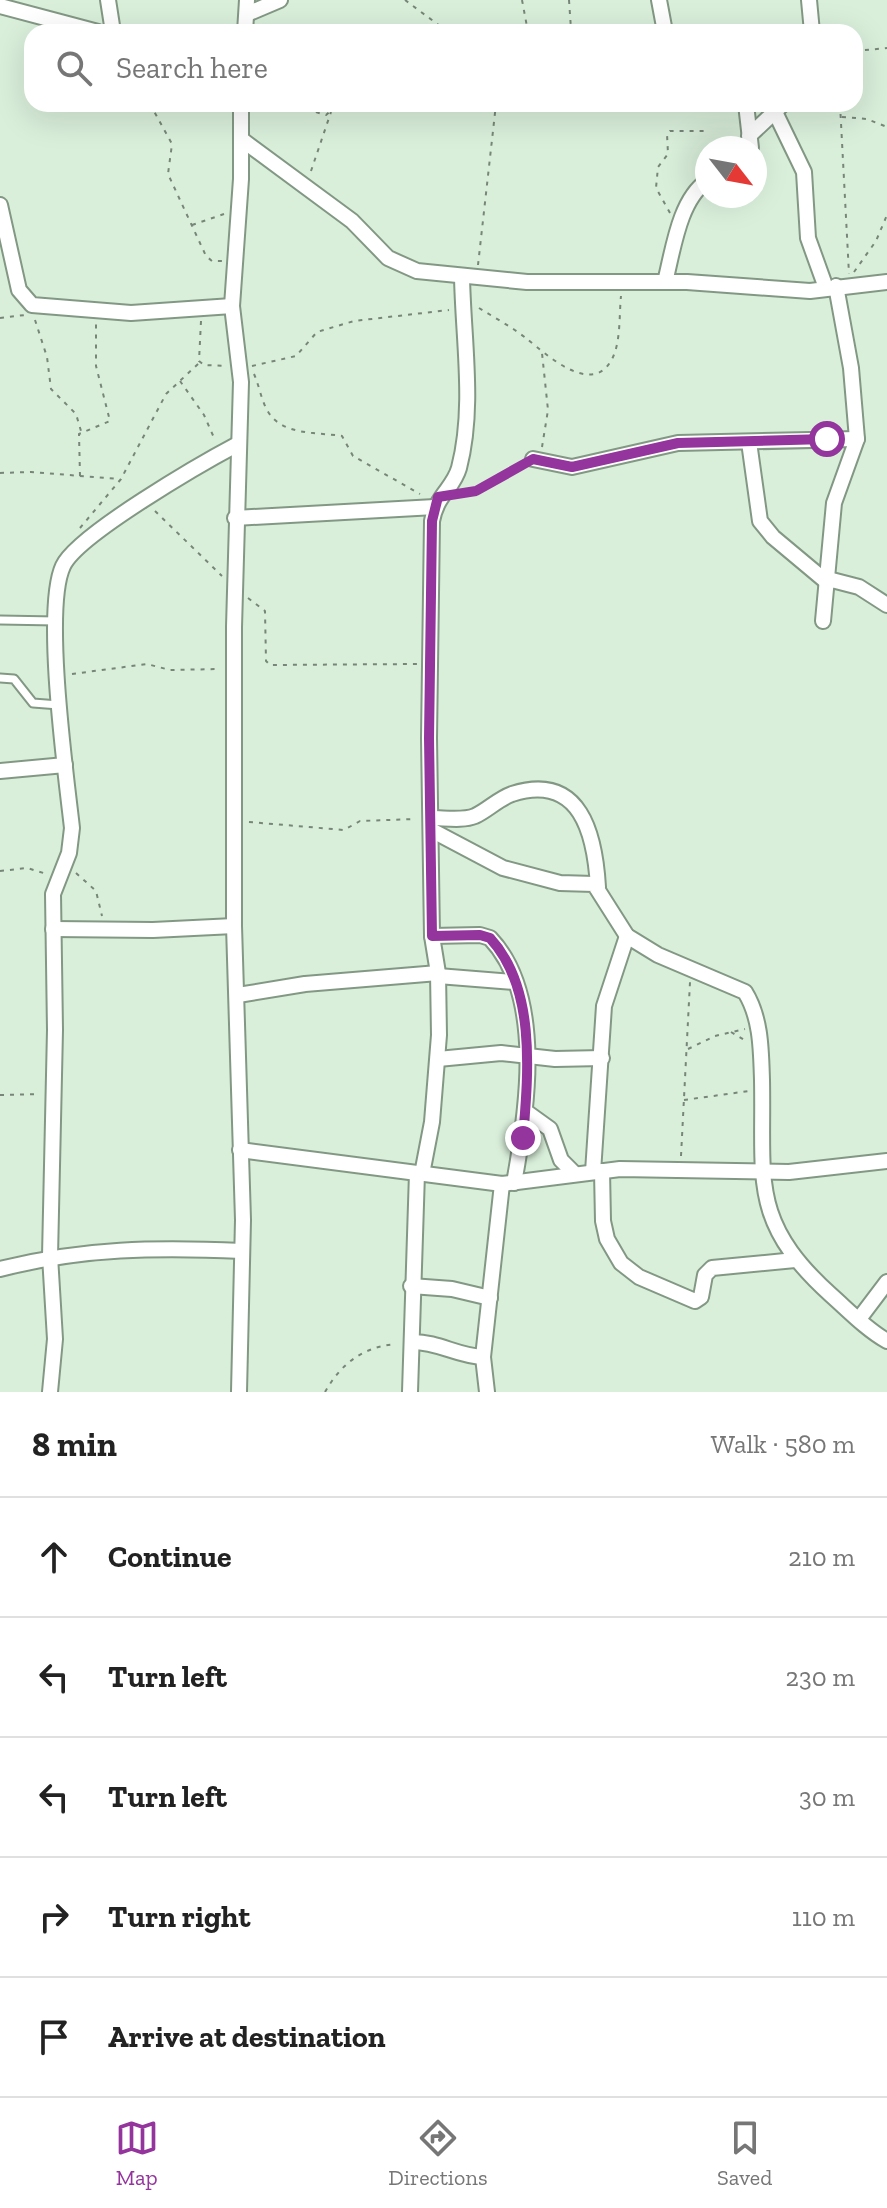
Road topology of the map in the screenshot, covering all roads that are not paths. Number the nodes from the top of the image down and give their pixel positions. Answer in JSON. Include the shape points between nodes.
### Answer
{"nodes":[{"id":1,"x":108,"y":0,"type":"edge"},
{"id":2,"x":280,"y":0,"type":"edge"},
{"id":3,"x":659,"y":0,"type":"edge"},
{"id":4,"x":809,"y":0,"type":"edge"},
{"id":5,"x":0,"y":6,"type":"edge"},
{"id":6,"x":247,"y":7,"type":"edge"},
{"id":7,"x":68,"y":24,"type":"edge"},
{"id":8,"x":112,"y":24,"type":"edge"},
{"id":9,"x":664,"y":24,"type":"edge"},
{"id":10,"x":811,"y":24,"type":"edge"},
{"id":11,"x":241,"y":112,"type":"edge"},
{"id":12,"x":747,"y":112,"type":"edge"},
{"id":13,"x":776,"y":112,"type":"edge"},
{"id":14,"x":781,"y":112,"type":"edge"},
{"id":15,"x":749,"y":136,"type":"edge"},
{"id":16,"x":755,"y":136,"type":"edge"},
{"id":17,"x":241,"y":139,"type":"junction"},
{"id":18,"x":695,"y":191,"type":"edge"},
{"id":19,"x":0,"y":205,"type":"edge"},
{"id":20,"x":468,"y":277,"type":"junction"},
{"id":21,"x":665,"y":282,"type":"junction"},
{"id":22,"x":887,"y":282,"type":"edge"},
{"id":23,"x":831,"y":287,"type":"junction"},
{"id":24,"x":232,"y":306,"type":"junction"},
{"id":25,"x":857,"y":439,"type":"junction"},
{"id":26,"x":749,"y":442,"type":"junction"},
{"id":27,"x":238,"y":444,"type":"junction"},
{"id":28,"x":533,"y":459,"type":"road end"},
{"id":29,"x":436,"y":502,"type":"junction"},
{"id":30,"x":235,"y":518,"type":"junction"},
{"id":31,"x":832,"y":545,"type":"junction"},
{"id":32,"x":807,"y":565,"type":"junction"},
{"id":33,"x":828,"y":581,"type":"junction"},
{"id":34,"x":887,"y":605,"type":"edge"},
{"id":35,"x":0,"y":620,"type":"edge"},
{"id":36,"x":56,"y":621,"type":"junction"},
{"id":37,"x":823,"y":621,"type":"dead end"},
{"id":38,"x":0,"y":678,"type":"edge"},
{"id":39,"x":61,"y":705,"type":"junction"},
{"id":40,"x":65,"y":765,"type":"junction"},
{"id":41,"x":0,"y":771,"type":"edge"},
{"id":42,"x":432,"y":825,"type":"junction"},
{"id":43,"x":598,"y":887,"type":"junction"},
{"id":44,"x":234,"y":926,"type":"junction"},
{"id":45,"x":53,"y":929,"type":"junction"},
{"id":46,"x":432,"y":936,"type":"junction"},
{"id":47,"x":627,"y":936,"type":"junction"},
{"id":48,"x":438,"y":974,"type":"junction"},
{"id":49,"x":514,"y":982,"type":"junction"},
{"id":50,"x":238,"y":995,"type":"junction"},
{"id":51,"x":530,"y":1056,"type":"junction"},
{"id":52,"x":602,"y":1058,"type":"junction"},
{"id":53,"x":438,"y":1059,"type":"junction"},
{"id":54,"x":525,"y":1111,"type":"junction"},
{"id":55,"x":240,"y":1150,"type":"junction"},
{"id":56,"x":887,"y":1161,"type":"edge"},
{"id":57,"x":598,"y":1171,"type":"junction"},
{"id":58,"x":761,"y":1172,"type":"junction"},
{"id":59,"x":419,"y":1174,"type":"junction"},
{"id":60,"x":575,"y":1174,"type":"junction"},
{"id":61,"x":508,"y":1184,"type":"junction"},
{"id":62,"x":242,"y":1251,"type":"junction"},
{"id":63,"x":50,"y":1256,"type":"junction"},
{"id":64,"x":795,"y":1260,"type":"junction"},
{"id":65,"x":0,"y":1269,"type":"edge"},
{"id":66,"x":887,"y":1282,"type":"edge"},
{"id":67,"x":411,"y":1286,"type":"junction"},
{"id":68,"x":490,"y":1298,"type":"junction"},
{"id":69,"x":859,"y":1319,"type":"junction"},
{"id":70,"x":887,"y":1341,"type":"edge"},
{"id":71,"x":413,"y":1342,"type":"junction"},
{"id":72,"x":483,"y":1357,"type":"junction"},
{"id":73,"x":50,"y":1392,"type":"edge"},
{"id":74,"x":239,"y":1392,"type":"edge"},
{"id":75,"x":410,"y":1392,"type":"edge"},
{"id":76,"x":487,"y":1392,"type":"edge"}],
"edges":[{"from":1,"to":8,"type":"street"},
{"from":2,"to":6,"type":"street"},
{"from":3,"to":9,"type":"street"},
{"from":4,"to":10,"type":"street"},
{"from":5,"to":7,"type":"street"},
{"from":11,"to":17,"type":"street"},
{"from":12,"to":15,"type":"street"},
{"from":13,"to":16,"type":"street"},
{"from":14,"to":23,"type":"street","via":[[804,172],[808,238]]},
{"from":17,"to":20,"type":"street","via":[[352,221],[395,263]]},
{"from":17,"to":24,"type":"street"},
{"from":18,"to":21,"type":"street"},
{"from":19,"to":24,"type":"street","via":[[26,305],[96,310]]},
{"from":20,"to":21,"type":"street"},
{"from":20,"to":29,"type":"street","via":[[463,297],[464,439],[459,470]]},
{"from":21,"to":23,"type":"street","via":[[810,291]]},
{"from":22,"to":23,"type":"street"},
{"from":23,"to":25,"type":"street","via":[[851,368]]},
{"from":24,"to":27,"type":"street","via":[[240,366]]},
{"from":25,"to":26,"type":"street"},
{"from":25,"to":31,"type":"street","via":[[834,503]]},
{"from":26,"to":28,"type":"street","via":[[678,443],[572,467]]},
{"from":26,"to":32,"type":"street","via":[[760,521]]},
{"from":27,"to":30,"type":"street"},
{"from":27,"to":36,"type":"street","via":[[142,500],[67,559],[58,582]]},
{"from":29,"to":30,"type":"street"},
{"from":29,"to":42,"type":"street"},
{"from":30,"to":44,"type":"street"},
{"from":31,"to":32,"type":"street"},
{"from":31,"to":33,"type":"street"},
{"from":32,"to":33,"type":"street"},
{"from":33,"to":34,"type":"street","via":[[859,587]]},
{"from":33,"to":37,"type":"street"},
{"from":35,"to":36,"type":"lane"},
{"from":36,"to":39,"type":"street"},
{"from":38,"to":39,"type":"lane","via":[[14,679],[33,703]]},
{"from":39,"to":40,"type":"street"},
{"from":40,"to":41,"type":"street"},
{"from":40,"to":45,"type":"street","via":[[72,828],[69,853],[53,894]]},
{"from":42,"to":43,"type":"street","via":[[491,865]]},
{"from":42,"to":43,"type":"street","via":[[473,817],[510,795],[555,792],[580,811],[594,842]]},
{"from":42,"to":46,"type":"street"},
{"from":43,"to":47,"type":"street"},
{"from":44,"to":45,"type":"street"},
{"from":44,"to":50,"type":"street"},
{"from":45,"to":63,"type":"street"},
{"from":46,"to":48,"type":"street"},
{"from":46,"to":49,"type":"street","via":[[490,938]]},
{"from":47,"to":52,"type":"street","via":[[606,996]]},
{"from":47,"to":58,"type":"street","via":[[745,992],[758,1027]]},
{"from":48,"to":49,"type":"street"},
{"from":48,"to":50,"type":"street"},
{"from":48,"to":53,"type":"street"},
{"from":49,"to":51,"type":"street"},
{"from":50,"to":55,"type":"street"},
{"from":51,"to":52,"type":"street"},
{"from":51,"to":53,"type":"street"},
{"from":51,"to":54,"type":"street"},
{"from":52,"to":57,"type":"street"},
{"from":53,"to":59,"type":"street","via":[[432,1122]]},
{"from":54,"to":60,"type":"street","via":[[550,1129],[561,1160]]},
{"from":54,"to":61,"type":"street"},
{"from":55,"to":59,"type":"street"},
{"from":55,"to":62,"type":"street"},
{"from":56,"to":58,"type":"street"},
{"from":57,"to":58,"type":"street"},
{"from":57,"to":60,"type":"street"},
{"from":57,"to":64,"type":"street","via":[[607,1239],[621,1263],[639,1277],[695,1301],[712,1268]]},
{"from":58,"to":64,"type":"street","via":[[775,1231]]},
{"from":59,"to":61,"type":"street"},
{"from":59,"to":67,"type":"street"},
{"from":60,"to":61,"type":"street"},
{"from":61,"to":68,"type":"street"},
{"from":62,"to":63,"type":"street","via":[[150,1247]]},
{"from":62,"to":74,"type":"street"},
{"from":63,"to":65,"type":"street"},
{"from":63,"to":73,"type":"street","via":[[55,1339]]},
{"from":64,"to":69,"type":"street"},
{"from":66,"to":69,"type":"street"},
{"from":67,"to":68,"type":"street"},
{"from":67,"to":71,"type":"street"},
{"from":68,"to":72,"type":"street"},
{"from":69,"to":70,"type":"street"},
{"from":71,"to":72,"type":"street","via":[[435,1343],[462,1357]]},
{"from":71,"to":75,"type":"street"},
{"from":72,"to":76,"type":"street"}]}
